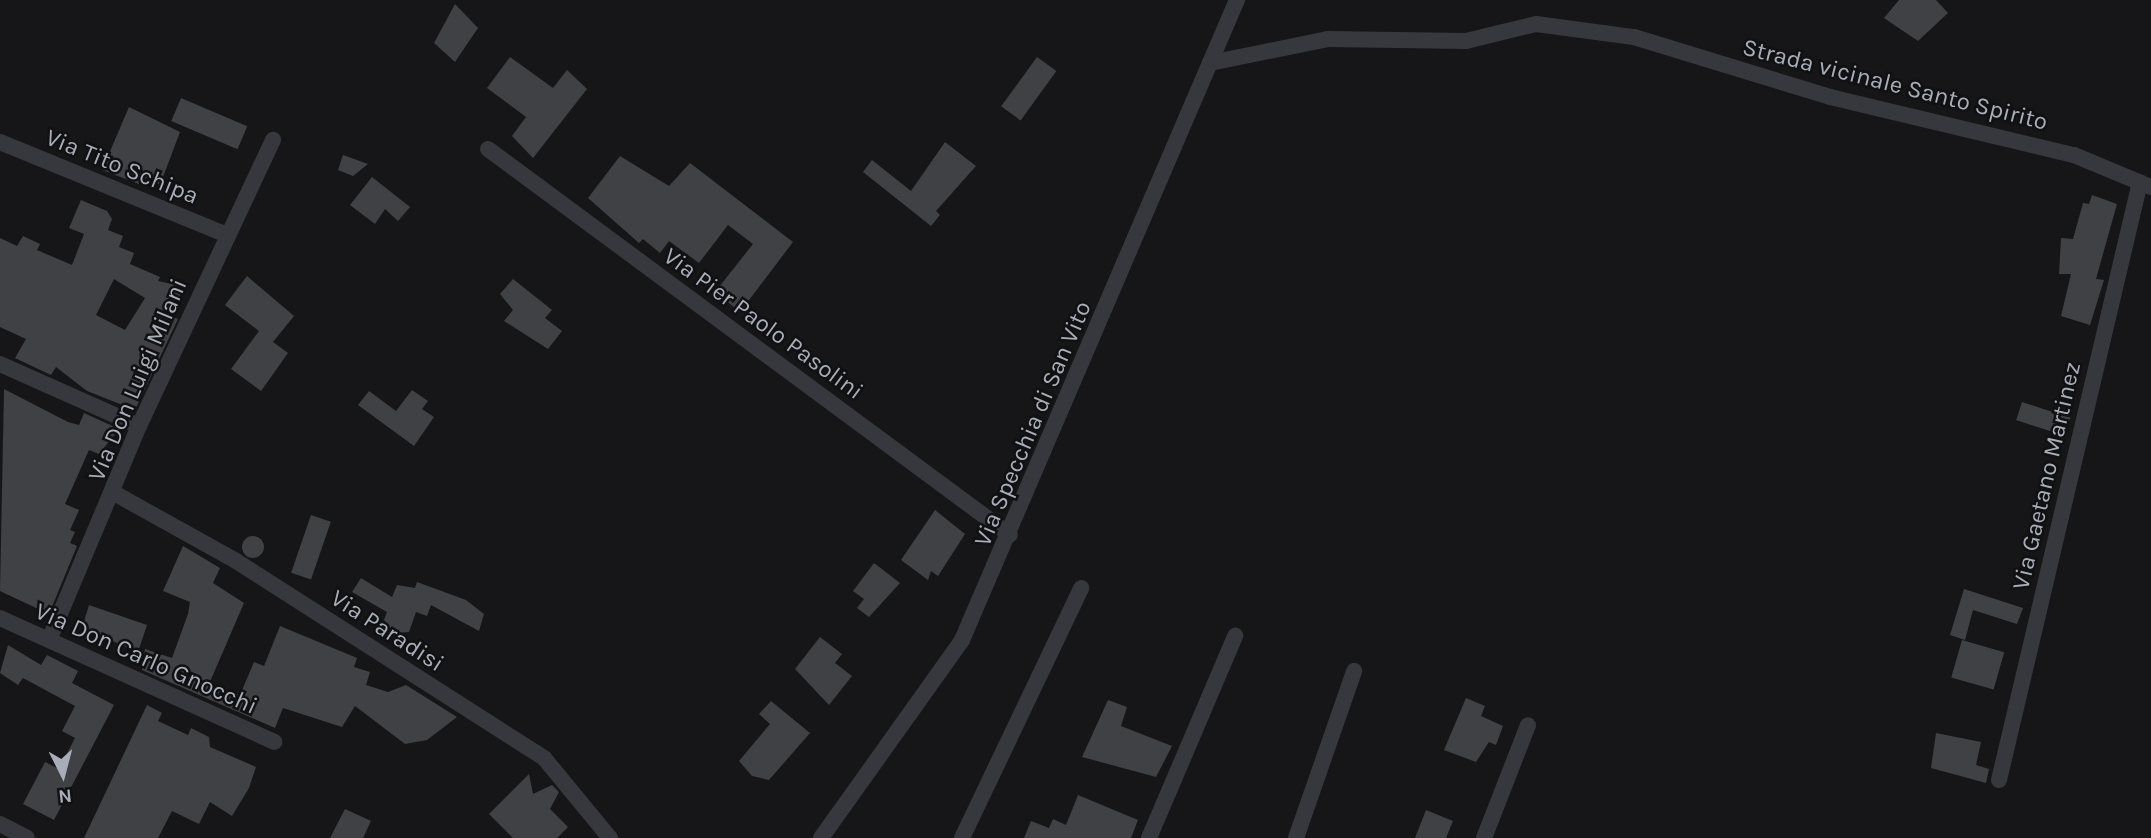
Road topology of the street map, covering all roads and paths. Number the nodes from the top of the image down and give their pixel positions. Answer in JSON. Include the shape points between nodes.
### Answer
{"nodes":[{"id":1,"x":1237,"y":0,"type":"edge"},
{"id":2,"x":1210,"y":63,"type":"junction"},
{"id":3,"x":273,"y":140,"type":"dead end"},
{"id":4,"x":0,"y":142,"type":"edge"},
{"id":5,"x":488,"y":149,"type":"dead end"},
{"id":6,"x":2145,"y":185,"type":"edge"},
{"id":7,"x":227,"y":235,"type":"junction"},
{"id":8,"x":0,"y":363,"type":"edge"},
{"id":9,"x":139,"y":426,"type":"junction"},
{"id":10,"x":114,"y":493,"type":"junction"},
{"id":11,"x":1010,"y":535,"type":"junction"},
{"id":12,"x":1081,"y":588,"type":"dead end"},
{"id":13,"x":0,"y":618,"type":"edge"},
{"id":14,"x":1235,"y":636,"type":"dead end"},
{"id":15,"x":49,"y":640,"type":"junction"},
{"id":16,"x":1354,"y":671,"type":"dead end"},
{"id":17,"x":1528,"y":725,"type":"dead end"},
{"id":18,"x":274,"y":742,"type":"dead end"},
{"id":19,"x":1999,"y":780,"type":"dead end"},
{"id":20,"x":0,"y":824,"type":"edge"},
{"id":21,"x":27,"y":838,"type":"edge"},
{"id":22,"x":610,"y":838,"type":"edge"},
{"id":23,"x":821,"y":838,"type":"edge"},
{"id":24,"x":962,"y":838,"type":"edge"},
{"id":25,"x":1149,"y":838,"type":"edge"},
{"id":26,"x":1296,"y":838,"type":"edge"},
{"id":27,"x":1484,"y":838,"type":"edge"}],
"edges":[{"from":1,"to":2,"type":"street","name":"Via Specchia di San Vito"},
{"from":2,"to":6,"type":"street","name":"Strada vicinale Santo Spirito","via":[[1328,40],[1466,41],[1536,24],[1622,36],[1830,97],[2074,155]]},
{"from":2,"to":11,"type":"street","name":"Via Specchia di San Vito"},
{"from":3,"to":7,"type":"street","name":"Via Don Luigi Milani"},
{"from":4,"to":7,"type":"street","name":"Via Tito Schipa"},
{"from":5,"to":11,"type":"street","name":"Via Pier Paolo Pasolini"},
{"from":6,"to":19,"type":"street","name":"Via Gaetano Martinez"},
{"from":7,"to":9,"type":"street","name":"Via Don Luigi Milani"},
{"from":8,"to":9,"type":"street"},
{"from":9,"to":10,"type":"street","name":"Via Don Luigi Milani"},
{"from":10,"to":15,"type":"street","name":"Via Don Luigi Milani"},
{"from":10,"to":22,"type":"street","name":"Via Paradisi","via":[[236,561],[544,758]]},
{"from":11,"to":23,"type":"street","name":"Via Specchia di San Vito","via":[[962,640]]},
{"from":12,"to":24,"type":"street"},
{"from":13,"to":15,"type":"street","name":"Via Don Carlo Gnocchi"},
{"from":14,"to":25,"type":"street"},
{"from":15,"to":18,"type":"street","name":"Via Don Carlo Gnocchi"},
{"from":16,"to":26,"type":"street"},
{"from":17,"to":27,"type":"street"},
{"from":20,"to":21,"type":"street"}]}
